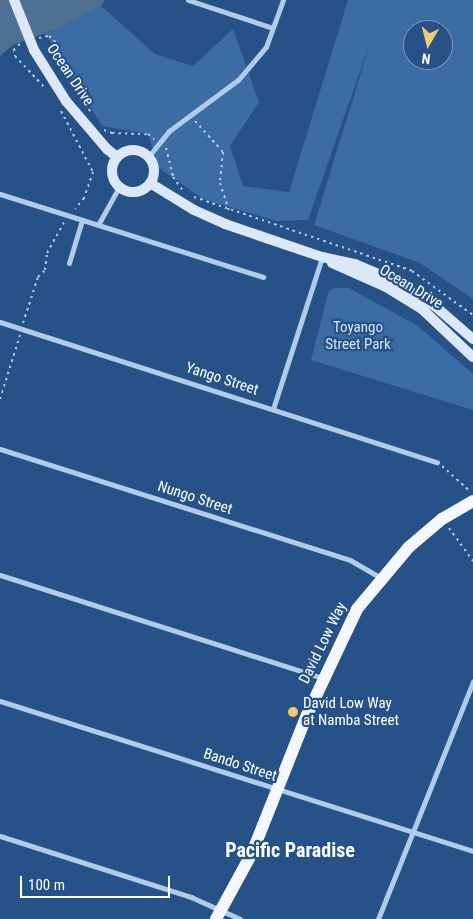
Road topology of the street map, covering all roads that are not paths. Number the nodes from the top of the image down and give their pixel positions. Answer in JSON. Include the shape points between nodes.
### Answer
{"nodes":[{"id":1,"x":14,"y":0,"type":"edge"},
{"id":2,"x":188,"y":0,"type":"edge"},
{"id":3,"x":283,"y":0,"type":"edge"},
{"id":4,"x":273,"y":28,"type":"junction"},
{"id":5,"x":117,"y":157,"type":"junction"},
{"id":6,"x":148,"y":157,"type":"junction"},
{"id":7,"x":150,"y":183,"type":"junction"},
{"id":8,"x":119,"y":187,"type":"junction"},
{"id":9,"x":0,"y":194,"type":"edge"},
{"id":10,"x":82,"y":220,"type":"junction"},
{"id":11,"x":98,"y":225,"type":"junction"},
{"id":12,"x":322,"y":257,"type":"junction"},
{"id":13,"x":69,"y":263,"type":"dead end"},
{"id":14,"x":263,"y":277,"type":"dead end"},
{"id":15,"x":0,"y":322,"type":"edge"},
{"id":16,"x":473,"y":340,"type":"edge"},
{"id":17,"x":473,"y":357,"type":"edge"},
{"id":18,"x":273,"y":409,"type":"junction"},
{"id":19,"x":0,"y":448,"type":"edge"},
{"id":20,"x":437,"y":462,"type":"road end"},
{"id":21,"x":473,"y":501,"type":"edge"},
{"id":22,"x":0,"y":575,"type":"edge"},
{"id":23,"x":380,"y":577,"type":"junction"},
{"id":24,"x":323,"y":678,"type":"junction"},
{"id":25,"x":473,"y":681,"type":"edge"},
{"id":26,"x":0,"y":701,"type":"edge"},
{"id":27,"x":278,"y":790,"type":"junction"},
{"id":28,"x":412,"y":832,"type":"junction"},
{"id":29,"x":0,"y":836,"type":"edge"},
{"id":30,"x":473,"y":851,"type":"edge"},
{"id":31,"x":219,"y":915,"type":"edge"},
{"id":32,"x":240,"y":919,"type":"edge"},
{"id":33,"x":378,"y":919,"type":"edge"}],
"edges":[{"from":1,"to":5,"type":"street","name":"Ocean Drive","via":[[66,101]]},
{"from":2,"to":4,"type":"street"},
{"from":3,"to":4,"type":"street"},
{"from":4,"to":6,"type":"street","via":[[266,47],[238,80],[158,142]]},
{"from":5,"to":6,"type":"street","via":[[136,150]]},
{"from":5,"to":8,"type":"street","via":[[112,176]]},
{"from":6,"to":7,"type":"street","via":[[154,170]]},
{"from":7,"to":8,"type":"street","via":[[139,192]]},
{"from":7,"to":12,"type":"street","name":"Ocean Drive","via":[[194,210],[225,224]]},
{"from":8,"to":11,"type":"street"},
{"from":9,"to":10,"type":"street"},
{"from":10,"to":11,"type":"street"},
{"from":10,"to":13,"type":"street"},
{"from":11,"to":14,"type":"street"},
{"from":12,"to":16,"type":"street","name":"Ocean Drive","via":[[355,264],[390,279],[436,308]]},
{"from":12,"to":17,"type":"street","name":"Ocean Drive","via":[[386,287],[422,309]]},
{"from":12,"to":18,"type":"street"},
{"from":15,"to":18,"type":"street","name":"Yango Street"},
{"from":18,"to":20,"type":"street","name":"Yango Street"},
{"from":19,"to":23,"type":"street","name":"Nungo Street","via":[[350,560]]},
{"from":21,"to":23,"type":"main road","name":"David Low Way","via":[[442,519],[409,546]]},
{"from":22,"to":24,"type":"street"},
{"from":23,"to":24,"type":"main road","name":"David Low Way","via":[[357,609]]},
{"from":24,"to":27,"type":"main road","name":"David Low Way"},
{"from":25,"to":28,"type":"street"},
{"from":26,"to":27,"type":"street","name":"Bando Street"},
{"from":27,"to":28,"type":"street","name":"Bando Street"},
{"from":27,"to":31,"type":"main road","name":"David Low Way","via":[[249,860]]},
{"from":28,"to":30,"type":"street","name":"Bando Street"},
{"from":28,"to":33,"type":"street"},
{"from":29,"to":31,"type":"street","via":[[190,897]]},
{"from":31,"to":32,"type":"street"}]}
